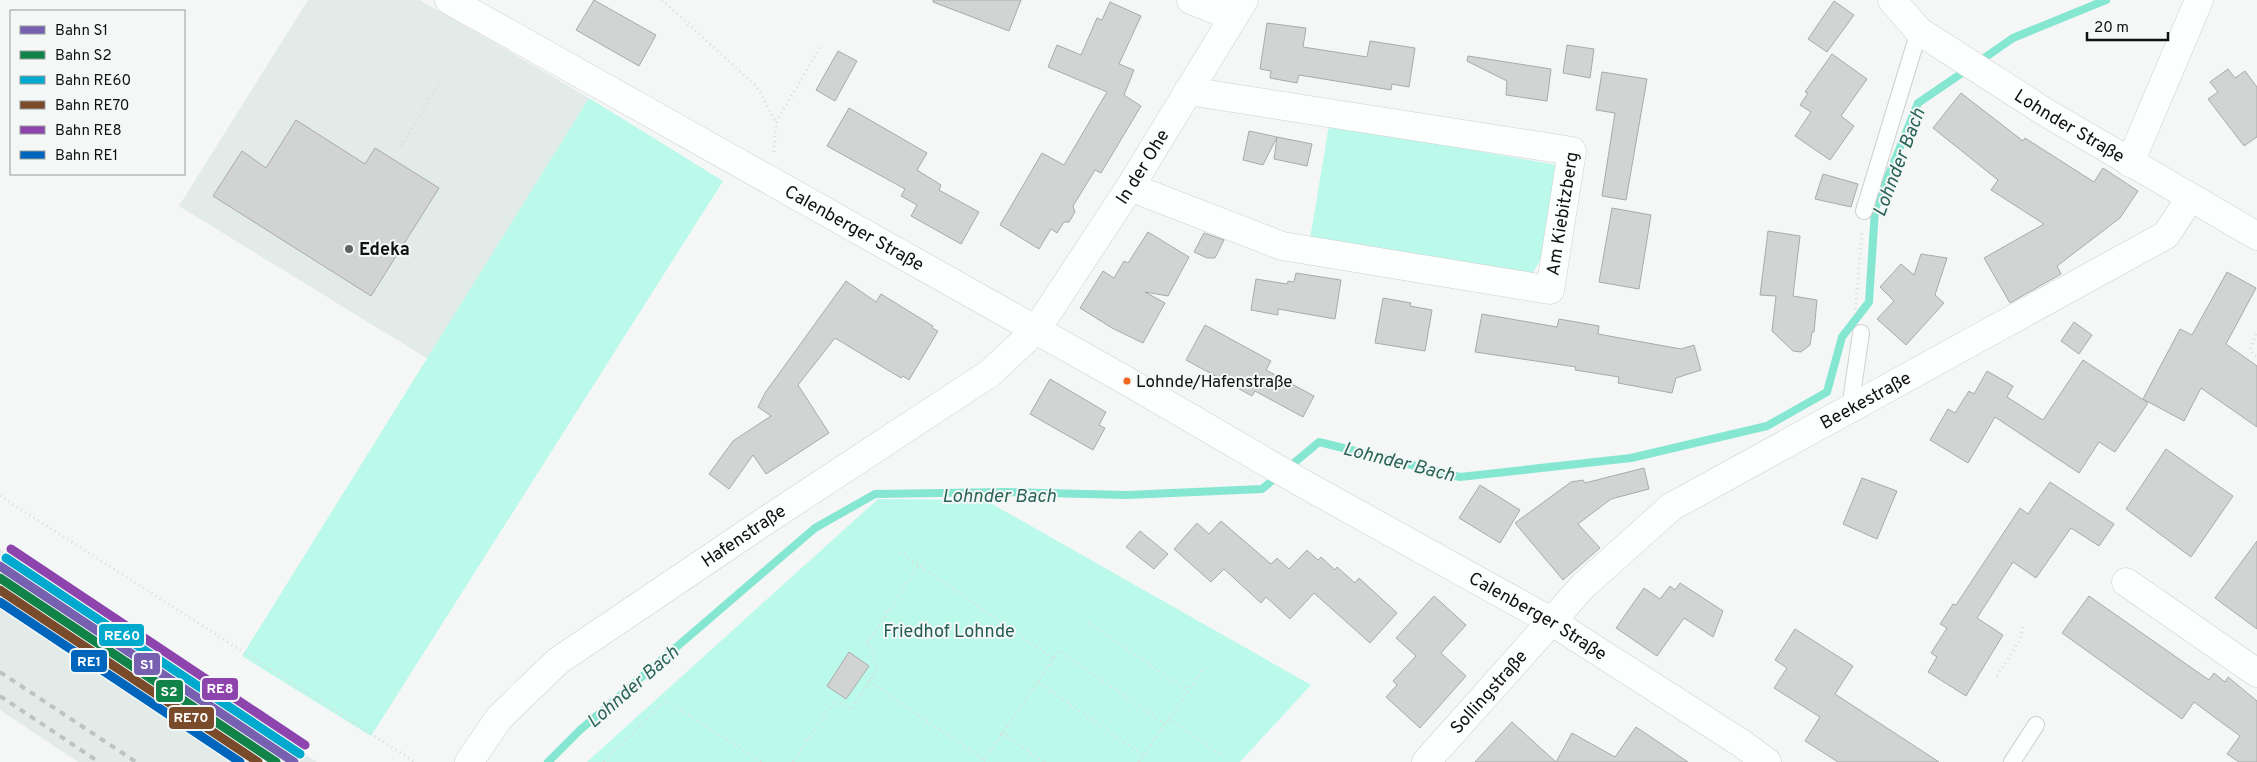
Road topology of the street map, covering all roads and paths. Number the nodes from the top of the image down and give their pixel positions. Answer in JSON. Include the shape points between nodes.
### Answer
{"nodes":[{"id":1,"x":449,"y":0,"type":"edge"},
{"id":2,"x":662,"y":0,"type":"edge"},
{"id":3,"x":1191,"y":0,"type":"edge"},
{"id":4,"x":1892,"y":0,"type":"edge"},
{"id":5,"x":2199,"y":0,"type":"edge"},
{"id":6,"x":1239,"y":8,"type":"edge"},
{"id":7,"x":1919,"y":31,"type":"junction"},
{"id":8,"x":821,"y":45,"type":"dead end"},
{"id":9,"x":445,"y":74,"type":"dead end"},
{"id":10,"x":1188,"y":91,"type":"junction"},
{"id":11,"x":776,"y":123,"type":"junction"},
{"id":12,"x":402,"y":146,"type":"dead end"},
{"id":13,"x":2130,"y":163,"type":"junction"},
{"id":14,"x":767,"y":179,"type":"junction"},
{"id":15,"x":1130,"y":187,"type":"junction"},
{"id":16,"x":2190,"y":198,"type":"junction"},
{"id":17,"x":1864,"y":211,"type":"joint"},
{"id":18,"x":2257,"y":236,"type":"edge"},
{"id":19,"x":1854,"y":311,"type":"dead end"},
{"id":20,"x":1036,"y":330,"type":"junction"},
{"id":21,"x":1861,"y":333,"type":"dead end"},
{"id":22,"x":2256,"y":334,"type":"edge"},
{"id":23,"x":2257,"y":357,"type":"edge"},
{"id":24,"x":1850,"y":408,"type":"junction"},
{"id":25,"x":0,"y":496,"type":"edge"},
{"id":26,"x":900,"y":552,"type":"dead end"},
{"id":27,"x":919,"y":566,"type":"junction"},
{"id":28,"x":2126,"y":582,"type":"dead end"},
{"id":29,"x":1551,"y":621,"type":"junction"},
{"id":30,"x":1090,"y":623,"type":"dead end"},
{"id":31,"x":2023,"y":627,"type":"dead end"},
{"id":32,"x":1054,"y":659,"type":"junction"},
{"id":33,"x":1206,"y":666,"type":"dead end"},
{"id":34,"x":2257,"y":672,"type":"edge"},
{"id":35,"x":1997,"y":676,"type":"dead end"},
{"id":36,"x":869,"y":681,"type":"junction"},
{"id":37,"x":1038,"y":682,"type":"junction"},
{"id":38,"x":1188,"y":691,"type":"junction"},
{"id":39,"x":1169,"y":719,"type":"junction"},
{"id":40,"x":1165,"y":724,"type":"junction"},
{"id":41,"x":2036,"y":725,"type":"dead end"},
{"id":42,"x":1002,"y":733,"type":"junction"},
{"id":43,"x":1220,"y":754,"type":"dead end"},
{"id":44,"x":1144,"y":756,"type":"junction"},
{"id":45,"x":985,"y":761,"type":"edge"},
{"id":46,"x":415,"y":762,"type":"edge"},
{"id":47,"x":470,"y":762,"type":"edge"},
{"id":48,"x":604,"y":762,"type":"edge"},
{"id":49,"x":762,"y":762,"type":"edge"},
{"id":50,"x":793,"y":762,"type":"edge"},
{"id":51,"x":1044,"y":762,"type":"edge"},
{"id":52,"x":1139,"y":762,"type":"edge"},
{"id":53,"x":1426,"y":762,"type":"edge"},
{"id":54,"x":1767,"y":762,"type":"edge"},
{"id":55,"x":2012,"y":762,"type":"edge"}],
"edges":[{"from":1,"to":14,"type":"street","name":"Calenberger Straße"},
{"from":2,"to":11,"type":"path","via":[[757,87]]},
{"from":3,"to":6,"type":"street"},
{"from":4,"to":7,"type":"street","name":"Lohnder Straße"},
{"from":5,"to":13,"type":"street"},
{"from":6,"to":10,"type":"street","name":"In der Ohe"},
{"from":7,"to":13,"type":"street","name":"Lohnder Straße"},
{"from":7,"to":17,"type":"lane"},
{"from":8,"to":11,"type":"path"},
{"from":9,"to":12,"type":"path"},
{"from":10,"to":15,"type":"street","name":"In der Ohe"},
{"from":10,"to":15,"type":"street","name":"Am Kiebitzberg","via":[[1572,151],[1550,290],[1282,246]]},
{"from":11,"to":14,"type":"path","via":[[774,162]]},
{"from":13,"to":16,"type":"street","name":"Lohnder Straße"},
{"from":14,"to":20,"type":"street","name":"Calenberger Straße"},
{"from":15,"to":20,"type":"street","name":"In der Ohe"},
{"from":16,"to":18,"type":"street","name":"Lohnder Straße"},
{"from":16,"to":24,"type":"street","name":"Beekestraße","via":[[2166,235]]},
{"from":17,"to":19,"type":"path"},
{"from":20,"to":29,"type":"street","name":"Calenberger Straße"},
{"from":20,"to":47,"type":"street","name":"Hafenstraße","via":[[990,373],[558,661],[499,718]]},
{"from":21,"to":24,"type":"lane"},
{"from":22,"to":23,"type":"path","via":[[2250,348]]},
{"from":24,"to":29,"type":"street","name":"Beekestraße","via":[[1672,507],[1583,586]]},
{"from":25,"to":46,"type":"path"},
{"from":26,"to":27,"type":"path"},
{"from":27,"to":32,"type":"path"},
{"from":27,"to":36,"type":"path","via":[[868,642],[878,668]]},
{"from":28,"to":34,"type":"street"},
{"from":29,"to":53,"type":"street","name":"Sollingstraße"},
{"from":29,"to":54,"type":"street","name":"Calenberger Straße"},
{"from":30,"to":38,"type":"path"},
{"from":31,"to":35,"type":"path","via":[[2020,640]]},
{"from":32,"to":37,"type":"path"},
{"from":32,"to":40,"type":"path","via":[[1059,651]]},
{"from":33,"to":38,"type":"path"},
{"from":36,"to":45,"type":"path"},
{"from":36,"to":50,"type":"path","via":[[851,710],[834,701]]},
{"from":37,"to":42,"type":"path"},
{"from":37,"to":44,"type":"path"},
{"from":38,"to":39,"type":"path"},
{"from":39,"to":40,"type":"path"},
{"from":39,"to":43,"type":"path"},
{"from":40,"to":44,"type":"path"},
{"from":41,"to":55,"type":"lane"},
{"from":42,"to":45,"type":"path"},
{"from":42,"to":51,"type":"path"},
{"from":44,"to":52,"type":"path"},
{"from":48,"to":49,"type":"path","via":[[665,700]]}]}
